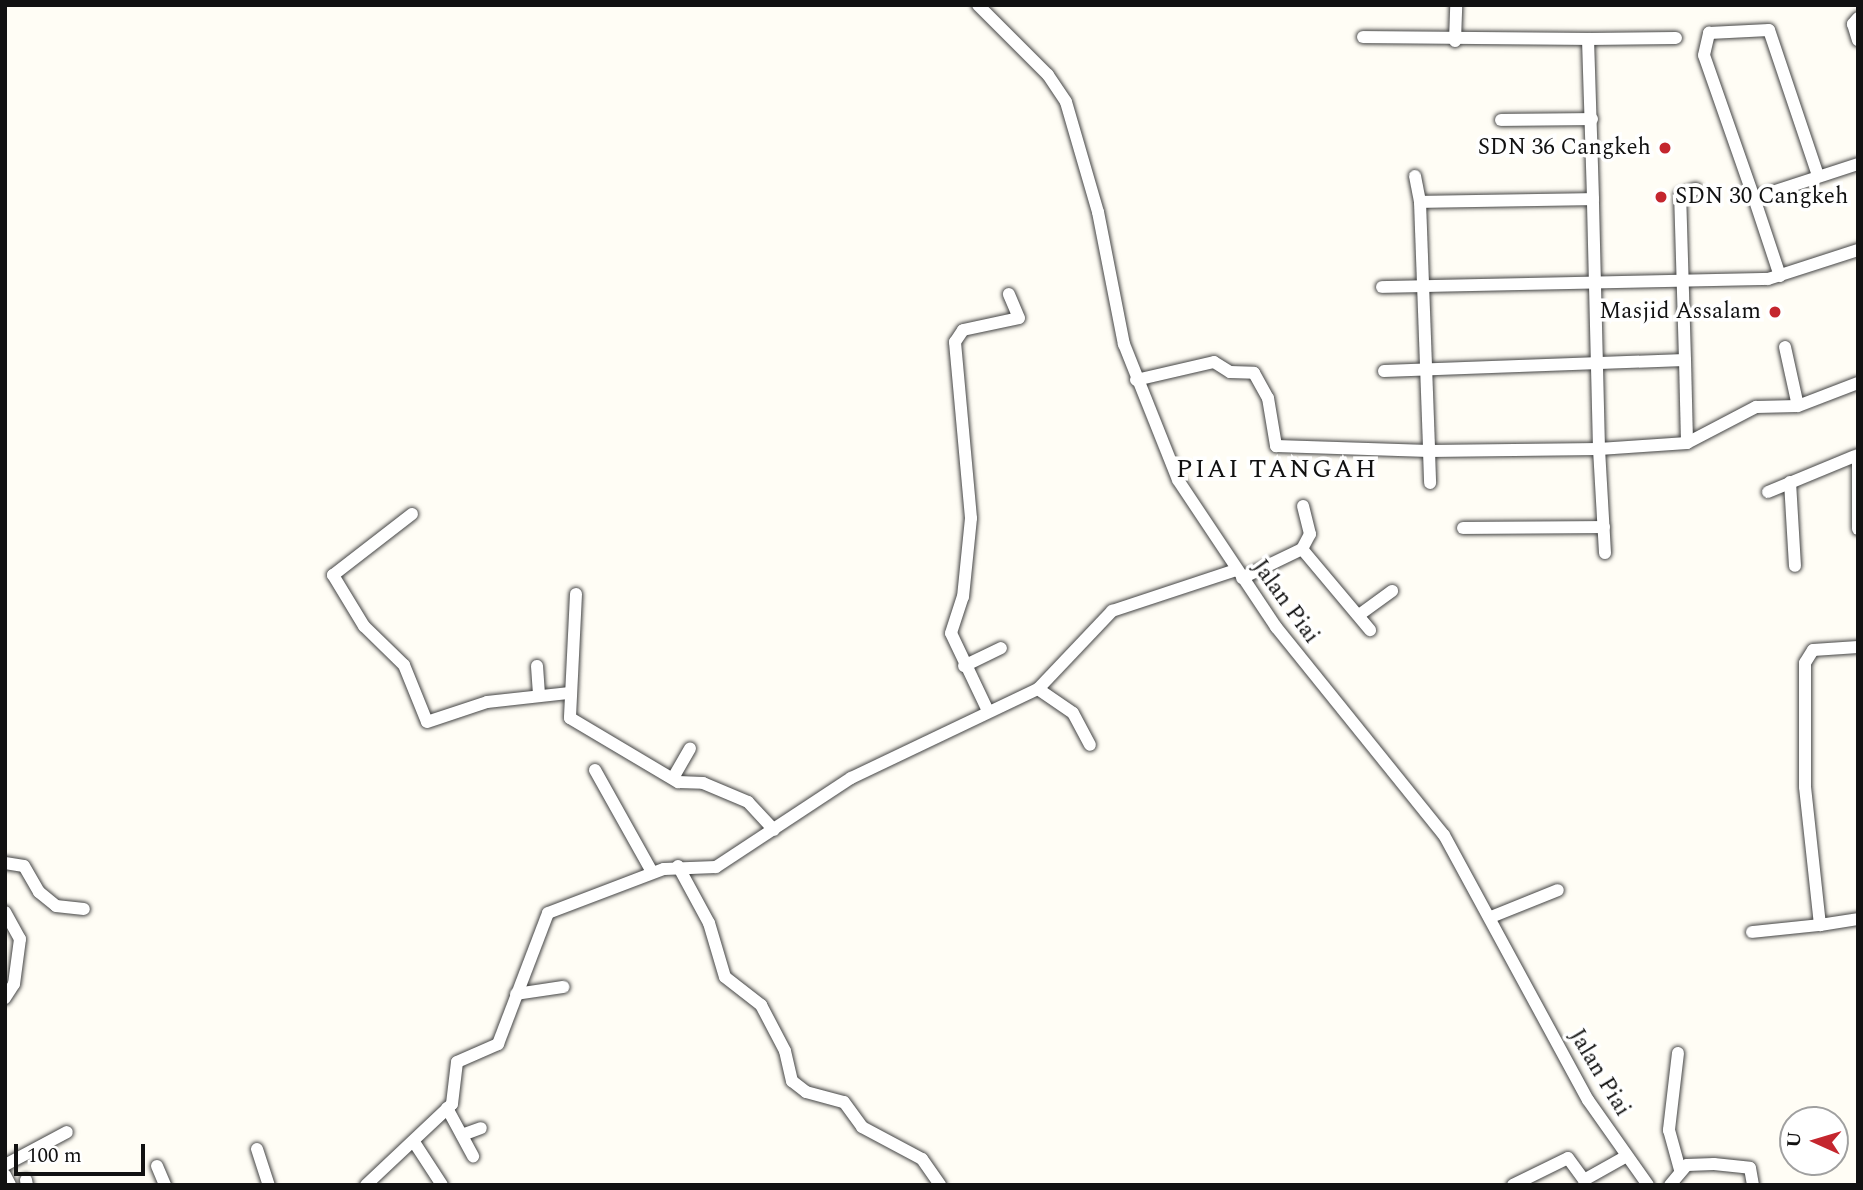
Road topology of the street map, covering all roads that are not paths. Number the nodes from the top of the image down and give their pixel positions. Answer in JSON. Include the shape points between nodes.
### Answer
{"nodes":[{"id":1,"x":978,"y":5,"type":"edge"},
{"id":2,"x":1456,"y":5,"type":"edge"},
{"id":3,"x":1858,"y":18,"type":"edge"},
{"id":4,"x":1363,"y":37,"type":"dead end"},
{"id":5,"x":1676,"y":38,"type":"dead end"},
{"id":6,"x":1588,"y":39,"type":"junction"},
{"id":7,"x":1858,"y":40,"type":"edge"},
{"id":8,"x":1455,"y":41,"type":"junction"},
{"id":9,"x":1592,"y":118,"type":"junction"},
{"id":10,"x":1501,"y":120,"type":"dead end"},
{"id":11,"x":1858,"y":164,"type":"edge"},
{"id":12,"x":1415,"y":176,"type":"dead end"},
{"id":13,"x":1818,"y":176,"type":"junction"},
{"id":14,"x":1696,"y":189,"type":"dead end"},
{"id":15,"x":1754,"y":198,"type":"junction"},
{"id":16,"x":1593,"y":199,"type":"junction"},
{"id":17,"x":1420,"y":202,"type":"junction"},
{"id":18,"x":1858,"y":250,"type":"edge"},
{"id":19,"x":1780,"y":276,"type":"junction"},
{"id":20,"x":1682,"y":282,"type":"junction"},
{"id":21,"x":1597,"y":284,"type":"junction"},
{"id":22,"x":1382,"y":287,"type":"dead end"},
{"id":23,"x":1424,"y":287,"type":"junction"},
{"id":24,"x":1009,"y":294,"type":"dead end"},
{"id":25,"x":1786,"y":347,"type":"dead end"},
{"id":26,"x":1685,"y":360,"type":"junction"},
{"id":27,"x":1597,"y":366,"type":"junction"},
{"id":28,"x":1384,"y":371,"type":"dead end"},
{"id":29,"x":1424,"y":373,"type":"junction"},
{"id":30,"x":1136,"y":380,"type":"junction"},
{"id":31,"x":1858,"y":383,"type":"edge"},
{"id":32,"x":1798,"y":406,"type":"junction"},
{"id":33,"x":1687,"y":443,"type":"junction"},
{"id":34,"x":1600,"y":449,"type":"junction"},
{"id":35,"x":1429,"y":451,"type":"junction"},
{"id":36,"x":1856,"y":456,"type":"edge"},
{"id":37,"x":1790,"y":482,"type":"junction"},
{"id":38,"x":1430,"y":483,"type":"dead end"},
{"id":39,"x":1768,"y":492,"type":"dead end"},
{"id":40,"x":1303,"y":506,"type":"dead end"},
{"id":41,"x":412,"y":514,"type":"dead end"},
{"id":42,"x":1604,"y":527,"type":"junction"},
{"id":43,"x":1462,"y":528,"type":"dead end"},
{"id":44,"x":1858,"y":529,"type":"edge"},
{"id":45,"x":1302,"y":549,"type":"junction"},
{"id":46,"x":1605,"y":553,"type":"dead end"},
{"id":47,"x":1795,"y":566,"type":"dead end"},
{"id":48,"x":1239,"y":574,"type":"junction"},
{"id":49,"x":1392,"y":591,"type":"dead end"},
{"id":50,"x":576,"y":594,"type":"dead end"},
{"id":51,"x":1359,"y":615,"type":"junction"},
{"id":52,"x":1370,"y":630,"type":"dead end"},
{"id":53,"x":1858,"y":647,"type":"edge"},
{"id":54,"x":1001,"y":648,"type":"dead end"},
{"id":55,"x":537,"y":666,"type":"dead end"},
{"id":56,"x":964,"y":666,"type":"junction"},
{"id":57,"x":1038,"y":689,"type":"junction"},
{"id":58,"x":568,"y":693,"type":"junction"},
{"id":59,"x":540,"y":694,"type":"junction"},
{"id":60,"x":988,"y":711,"type":"junction"},
{"id":61,"x":1090,"y":745,"type":"dead end"},
{"id":62,"x":690,"y":749,"type":"dead end"},
{"id":63,"x":595,"y":770,"type":"dead end"},
{"id":64,"x":673,"y":778,"type":"junction"},
{"id":65,"x":774,"y":830,"type":"junction"},
{"id":66,"x":5,"y":863,"type":"edge"},
{"id":67,"x":678,"y":866,"type":"junction"},
{"id":68,"x":652,"y":872,"type":"junction"},
{"id":69,"x":1558,"y":890,"type":"dead end"},
{"id":70,"x":84,"y":909,"type":"dead end"},
{"id":71,"x":5,"y":912,"type":"edge"},
{"id":72,"x":1491,"y":917,"type":"junction"},
{"id":73,"x":1858,"y":919,"type":"edge"},
{"id":74,"x":1820,"y":925,"type":"junction"},
{"id":75,"x":1752,"y":932,"type":"dead end"},
{"id":76,"x":563,"y":987,"type":"dead end"},
{"id":77,"x":516,"y":994,"type":"junction"},
{"id":78,"x":5,"y":998,"type":"edge"},
{"id":79,"x":1678,"y":1053,"type":"dead end"},
{"id":80,"x":447,"y":1108,"type":"junction"},
{"id":81,"x":481,"y":1128,"type":"dead end"},
{"id":82,"x":67,"y":1132,"type":"dead end"},
{"id":83,"x":462,"y":1135,"type":"junction"},
{"id":84,"x":414,"y":1142,"type":"junction"},
{"id":85,"x":257,"y":1149,"type":"dead end"},
{"id":86,"x":473,"y":1156,"type":"dead end"},
{"id":87,"x":1625,"y":1157,"type":"junction"},
{"id":88,"x":5,"y":1165,"type":"edge"},
{"id":89,"x":157,"y":1166,"type":"dead end"},
{"id":90,"x":1680,"y":1170,"type":"junction"},
{"id":91,"x":5,"y":1175,"type":"edge"},
{"id":92,"x":10,"y":1185,"type":"edge"},
{"id":93,"x":166,"y":1185,"type":"edge"},
{"id":94,"x":269,"y":1185,"type":"edge"},
{"id":95,"x":366,"y":1185,"type":"edge"},
{"id":96,"x":442,"y":1185,"type":"edge"},
{"id":97,"x":940,"y":1185,"type":"edge"},
{"id":98,"x":1513,"y":1185,"type":"edge"},
{"id":99,"x":1648,"y":1185,"type":"edge"},
{"id":100,"x":1671,"y":1185,"type":"edge"},
{"id":101,"x":1753,"y":1185,"type":"edge"}],
"edges":[{"from":1,"to":30,"type":"street","name":"Jalan Piai","via":[[1048,75],[1066,102]]},
{"from":2,"to":8,"type":"street"},
{"from":3,"to":7,"type":"street","via":[[1853,24]]},
{"from":4,"to":8,"type":"street"},
{"from":5,"to":6,"type":"street"},
{"from":6,"to":8,"type":"street"},
{"from":6,"to":9,"type":"street"},
{"from":9,"to":10,"type":"street"},
{"from":9,"to":16,"type":"street"},
{"from":11,"to":13,"type":"street"},
{"from":12,"to":17,"type":"street"},
{"from":13,"to":15,"type":"street"},
{"from":13,"to":15,"type":"street","via":[[1769,30],[1709,33],[1704,55]]},
{"from":14,"to":20,"type":"street","via":[[1679,195]]},
{"from":15,"to":19,"type":"street"},
{"from":16,"to":17,"type":"street"},
{"from":16,"to":21,"type":"street"},
{"from":17,"to":23,"type":"street"},
{"from":18,"to":19,"type":"street"},
{"from":19,"to":20,"type":"street"},
{"from":20,"to":21,"type":"street"},
{"from":20,"to":26,"type":"street"},
{"from":21,"to":23,"type":"street"},
{"from":21,"to":27,"type":"street"},
{"from":22,"to":23,"type":"street"},
{"from":23,"to":29,"type":"street"},
{"from":24,"to":56,"type":"street","via":[[1018,318],[963,330],[955,342],[971,503],[961,603],[951,633]]},
{"from":25,"to":32,"type":"street"},
{"from":26,"to":27,"type":"street"},
{"from":26,"to":33,"type":"street"},
{"from":27,"to":29,"type":"street"},
{"from":27,"to":34,"type":"street"},
{"from":28,"to":29,"type":"street"},
{"from":29,"to":35,"type":"street"},
{"from":30,"to":35,"type":"street","via":[[1217,362],[1259,377],[1276,446]]},
{"from":30,"to":48,"type":"street","name":"Jalan Piai","via":[[1178,480]]},
{"from":31,"to":32,"type":"street"},
{"from":32,"to":33,"type":"street","via":[[1756,407]]},
{"from":33,"to":34,"type":"street"},
{"from":34,"to":35,"type":"street"},
{"from":34,"to":42,"type":"street"},
{"from":35,"to":38,"type":"street"},
{"from":36,"to":37,"type":"street"},
{"from":36,"to":44,"type":"street"},
{"from":37,"to":39,"type":"street"},
{"from":37,"to":47,"type":"street"},
{"from":40,"to":45,"type":"street","via":[[1310,534]]},
{"from":41,"to":59,"type":"street","via":[[333,575],[365,626],[404,665],[422,715],[435,724],[470,706]]},
{"from":42,"to":43,"type":"street"},
{"from":42,"to":46,"type":"street"},
{"from":45,"to":48,"type":"street"},
{"from":45,"to":51,"type":"street"},
{"from":48,"to":57,"type":"street","via":[[1112,611]]},
{"from":48,"to":72,"type":"street","name":"Jalan Piai","via":[[1444,835]]},
{"from":49,"to":51,"type":"street"},
{"from":50,"to":58,"type":"street"},
{"from":51,"to":52,"type":"street"},
{"from":53,"to":74,"type":"street","via":[[1813,650],[1805,663],[1805,787]]},
{"from":54,"to":56,"type":"street"},
{"from":55,"to":59,"type":"street"},
{"from":56,"to":60,"type":"street"},
{"from":57,"to":60,"type":"street"},
{"from":57,"to":61,"type":"street","via":[[1073,713]]},
{"from":58,"to":59,"type":"street"},
{"from":58,"to":64,"type":"street","via":[[573,722]]},
{"from":60,"to":65,"type":"street","via":[[851,778]]},
{"from":62,"to":64,"type":"street"},
{"from":63,"to":68,"type":"street"},
{"from":64,"to":65,"type":"street","via":[[748,802]]},
{"from":65,"to":67,"type":"street","via":[[716,867]]},
{"from":66,"to":70,"type":"street","via":[[24,866],[38,892],[56,906]]},
{"from":67,"to":68,"type":"street"},
{"from":67,"to":97,"type":"street","via":[[709,923],[725,977],[761,1005],[785,1051],[792,1081],[806,1092],[844,1102],[862,1127],[922,1159]]},
{"from":68,"to":77,"type":"street","via":[[548,914]]},
{"from":69,"to":72,"type":"street"},
{"from":71,"to":78,"type":"street","via":[[20,939]]},
{"from":72,"to":87,"type":"street","name":"Jalan Piai"},
{"from":73,"to":74,"type":"street"},
{"from":74,"to":75,"type":"street"},
{"from":76,"to":77,"type":"street"},
{"from":77,"to":80,"type":"street","via":[[498,1044],[457,1062]]},
{"from":79,"to":90,"type":"street","via":[[1669,1130]]},
{"from":80,"to":83,"type":"street"},
{"from":80,"to":84,"type":"street"},
{"from":81,"to":83,"type":"street"},
{"from":82,"to":88,"type":"street"},
{"from":83,"to":86,"type":"street"},
{"from":84,"to":95,"type":"street"},
{"from":84,"to":96,"type":"street"},
{"from":85,"to":94,"type":"street"},
{"from":87,"to":98,"type":"street","via":[[1584,1180],[1568,1158]]},
{"from":87,"to":99,"type":"street","name":"Jalan Piai"},
{"from":89,"to":93,"type":"street"},
{"from":90,"to":100,"type":"street"},
{"from":90,"to":101,"type":"street","via":[[1714,1164],[1750,1168]]},
{"from":91,"to":92,"type":"street"}]}
